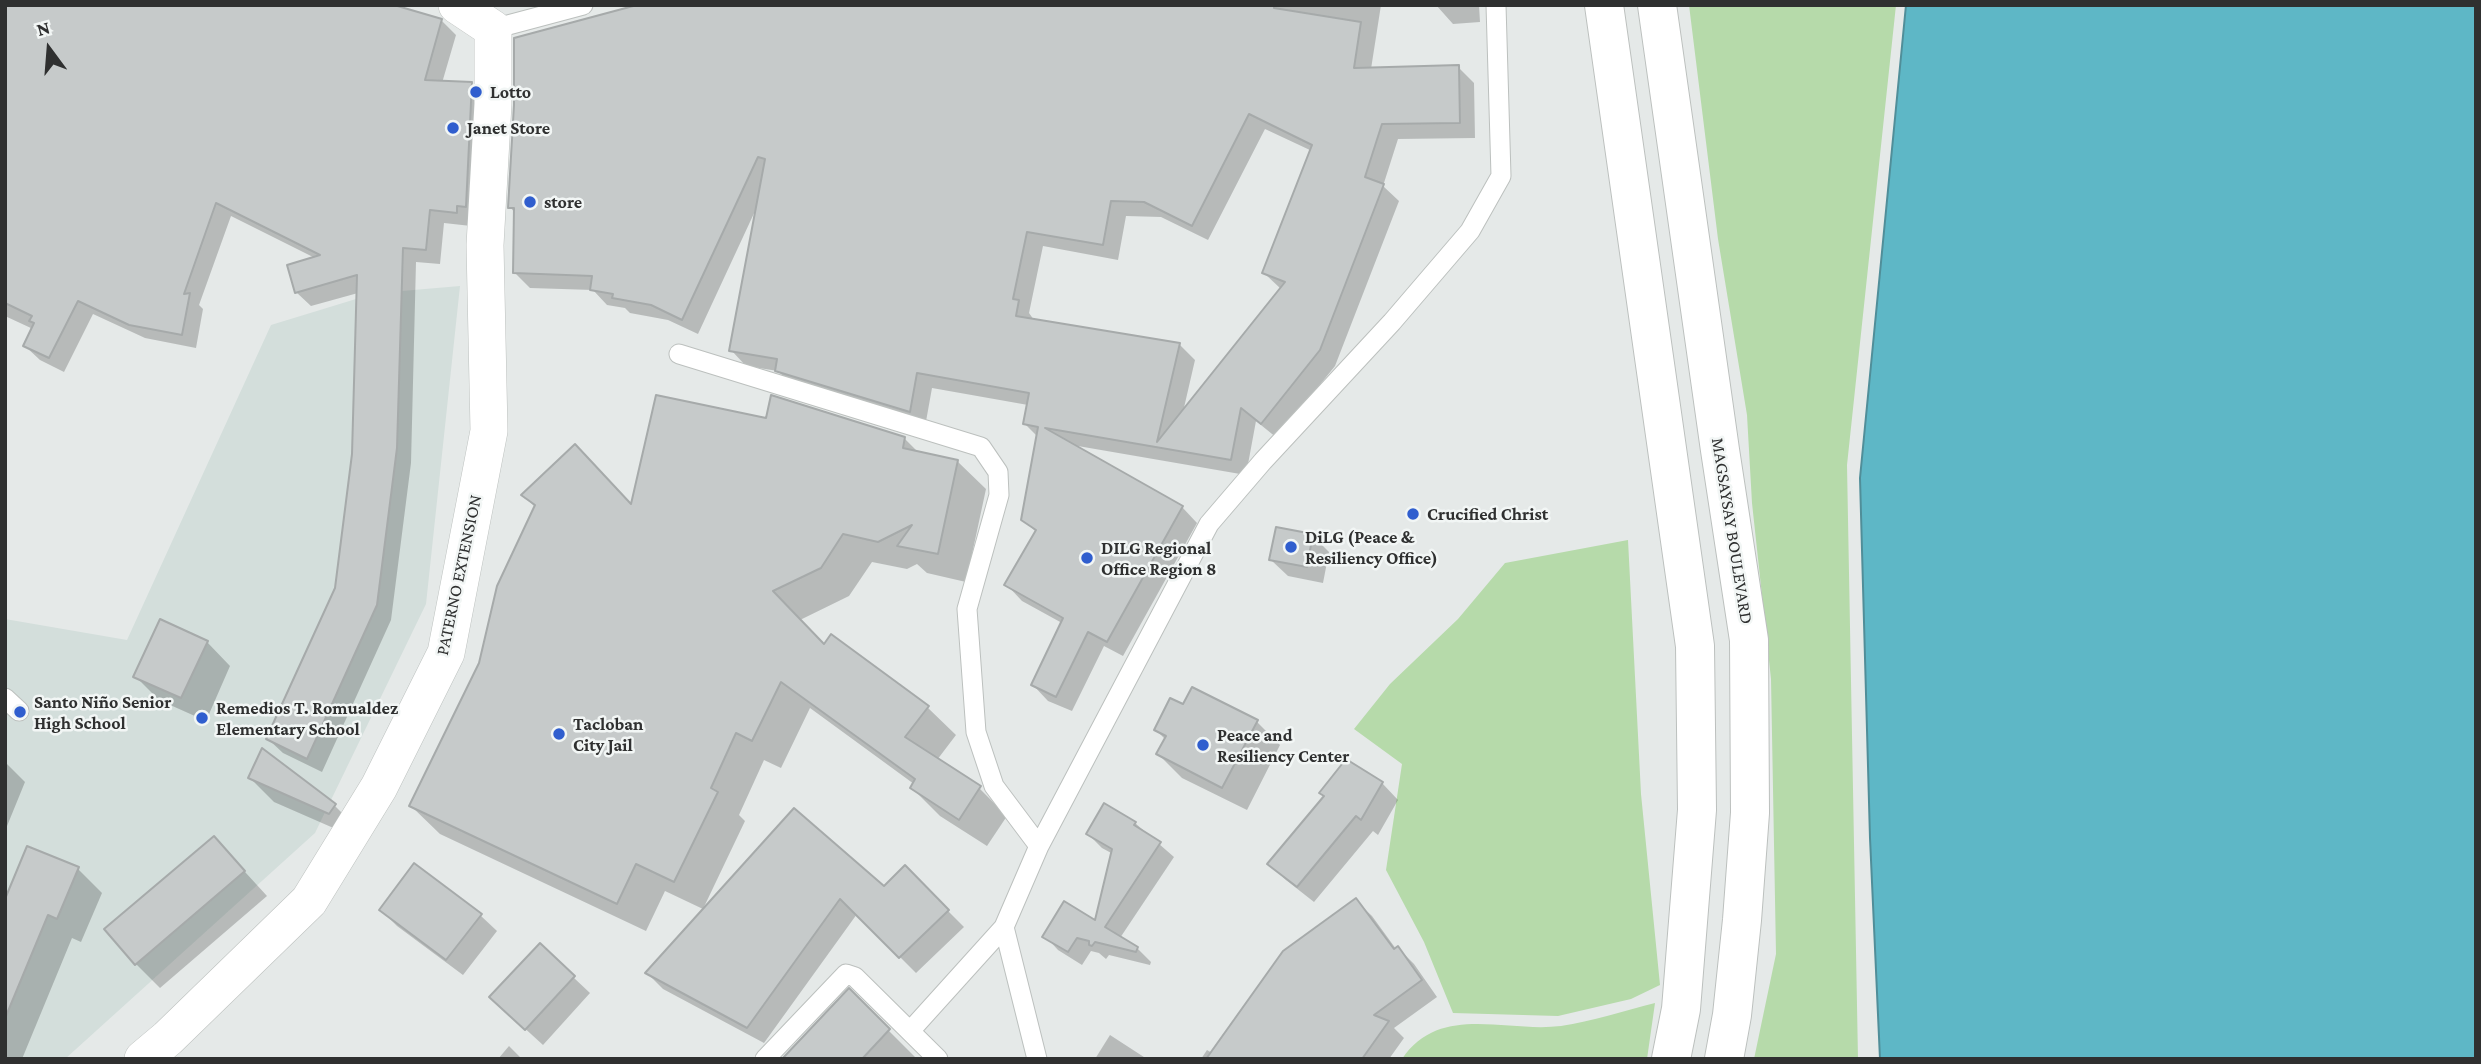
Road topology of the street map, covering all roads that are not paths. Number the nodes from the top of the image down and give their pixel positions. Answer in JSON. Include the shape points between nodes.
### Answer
{"nodes":[{"id":1,"x":457,"y":5,"type":"edge"},
{"id":2,"x":583,"y":5,"type":"edge"},
{"id":3,"x":1496,"y":5,"type":"edge"},
{"id":4,"x":1604,"y":5,"type":"edge"},
{"id":5,"x":1657,"y":5,"type":"edge"},
{"id":6,"x":492,"y":29,"type":"junction"},
{"id":7,"x":679,"y":354,"type":"dead end"},
{"id":8,"x":1039,"y":846,"type":"junction"},
{"id":9,"x":1004,"y":927,"type":"junction"},
{"id":10,"x":911,"y":1030,"type":"junction"},
{"id":11,"x":142,"y":1059,"type":"edge"},
{"id":12,"x":765,"y":1059,"type":"edge"},
{"id":13,"x":938,"y":1059,"type":"edge"},
{"id":14,"x":1037,"y":1059,"type":"edge"},
{"id":15,"x":1671,"y":1059,"type":"edge"},
{"id":16,"x":1724,"y":1059,"type":"edge"}],
"edges":[{"from":1,"to":6,"type":"street"},
{"from":2,"to":6,"type":"lane"},
{"from":3,"to":8,"type":"lane","via":[[1501,176],[1470,231],[1209,524]]},
{"from":4,"to":15,"type":"main road","via":[[1695,646],[1697,810],[1681,1009]]},
{"from":5,"to":16,"type":"main road","name":"MAGSAYSAY BOULEVARD","via":[[1749,640],[1750,813]]},
{"from":6,"to":11,"type":"street","name":"PATERNO EXTENSION","via":[[485,245],[489,431],[446,653],[379,787],[309,901]]},
{"from":7,"to":8,"type":"lane","via":[[981,447],[998,472],[999,495],[967,609],[976,732],[993,786]]},
{"from":8,"to":9,"type":"lane"},
{"from":9,"to":10,"type":"lane"},
{"from":9,"to":14,"type":"lane"},
{"from":10,"to":12,"type":"lane","via":[[855,977],[846,974]]},
{"from":10,"to":13,"type":"lane"}]}
